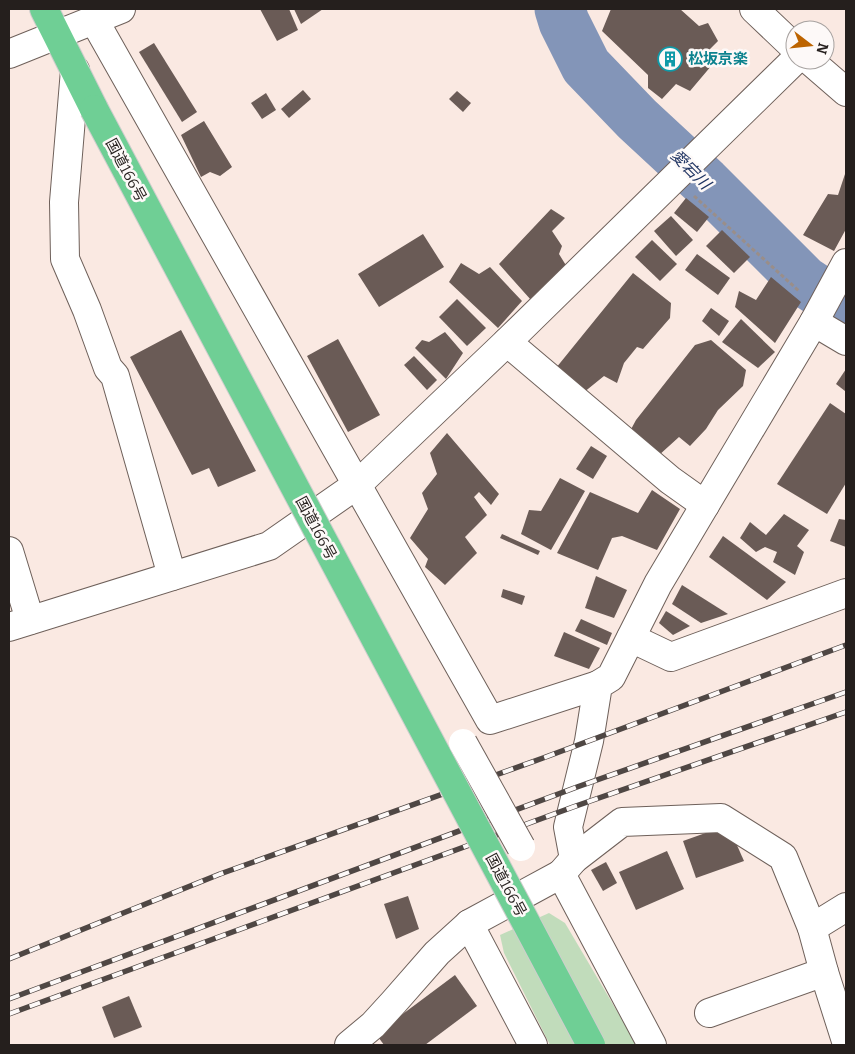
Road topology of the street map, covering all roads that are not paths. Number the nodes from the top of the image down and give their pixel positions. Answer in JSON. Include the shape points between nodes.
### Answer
{"nodes":[{"id":1,"x":44,"y":9,"type":"edge"},
{"id":2,"x":121,"y":9,"type":"edge"},
{"id":3,"x":754,"y":9,"type":"edge"},
{"id":4,"x":94,"y":20,"type":"junction"},
{"id":5,"x":56,"y":34,"type":"junction"},
{"id":6,"x":785,"y":38,"type":"edge"},
{"id":7,"x":9,"y":54,"type":"edge"},
{"id":8,"x":75,"y":70,"type":"junction"},
{"id":9,"x":785,"y":70,"type":"edge"},
{"id":10,"x":821,"y":70,"type":"edge"},
{"id":11,"x":846,"y":92,"type":"edge"},
{"id":12,"x":840,"y":273,"type":"edge"},
{"id":13,"x":817,"y":316,"type":"junction"},
{"id":14,"x":846,"y":341,"type":"edge"},
{"id":15,"x":507,"y":342,"type":"junction"},
{"id":16,"x":358,"y":484,"type":"junction"},
{"id":17,"x":706,"y":505,"type":"junction"},
{"id":18,"x":9,"y":550,"type":"edge"},
{"id":19,"x":172,"y":576,"type":"junction"},
{"id":20,"x":846,"y":593,"type":"edge"},
{"id":21,"x":19,"y":624,"type":"edge"},
{"id":22,"x":631,"y":638,"type":"junction"},
{"id":23,"x":598,"y":684,"type":"junction"},
{"id":24,"x":463,"y":743,"type":"dead end"},
{"id":25,"x":521,"y":847,"type":"dead end"},
{"id":26,"x":568,"y":866,"type":"junction"},
{"id":27,"x":846,"y":907,"type":"edge"},
{"id":28,"x":469,"y":924,"type":"junction"},
{"id":29,"x":812,"y":928,"type":"junction"},
{"id":30,"x":824,"y":972,"type":"junction"},
{"id":31,"x":709,"y":1013,"type":"dead end"},
{"id":32,"x":846,"y":1041,"type":"edge"},
{"id":33,"x":349,"y":1045,"type":"edge"},
{"id":34,"x":533,"y":1045,"type":"edge"},
{"id":35,"x":591,"y":1045,"type":"edge"},
{"id":36,"x":652,"y":1045,"type":"edge"}],
"edges":[{"from":1,"to":5,"type":"highway","name":"国道166号"},
{"from":2,"to":4,"type":"street"},
{"from":3,"to":6,"type":"street"},
{"from":4,"to":5,"type":"street"},
{"from":4,"to":16,"type":"street"},
{"from":5,"to":7,"type":"street"},
{"from":5,"to":8,"type":"highway","name":"国道166号"},
{"from":8,"to":19,"type":"street","via":[[64,202],[65,259],[108,368],[116,376]]},
{"from":8,"to":35,"type":"highway","name":"国道166号","bridge":true},
{"from":9,"to":15,"type":"street"},
{"from":10,"to":11,"type":"street"},
{"from":12,"to":13,"type":"street"},
{"from":13,"to":14,"type":"street"},
{"from":13,"to":17,"type":"street"},
{"from":15,"to":16,"type":"street"},
{"from":15,"to":17,"type":"street","via":[[670,480]]},
{"from":16,"to":19,"type":"street","via":[[269,546]]},
{"from":16,"to":23,"type":"street","via":[[490,720]]},
{"from":17,"to":22,"type":"street","via":[[658,584]]},
{"from":18,"to":21,"type":"street"},
{"from":19,"to":21,"type":"street"},
{"from":20,"to":22,"type":"street","via":[[671,657]]},
{"from":22,"to":23,"type":"street","via":[[611,677]]},
{"from":23,"to":26,"type":"street","via":[[589,741],[568,827]]},
{"from":24,"to":25,"type":"street","bridge":true},
{"from":26,"to":28,"type":"street"},
{"from":26,"to":29,"type":"street","via":[[622,822],[721,818],[783,857]]},
{"from":26,"to":36,"type":"street"},
{"from":27,"to":29,"type":"street"},
{"from":28,"to":33,"type":"street"},
{"from":28,"to":34,"type":"street"},
{"from":29,"to":30,"type":"street"},
{"from":30,"to":31,"type":"street"},
{"from":30,"to":32,"type":"street"}]}
